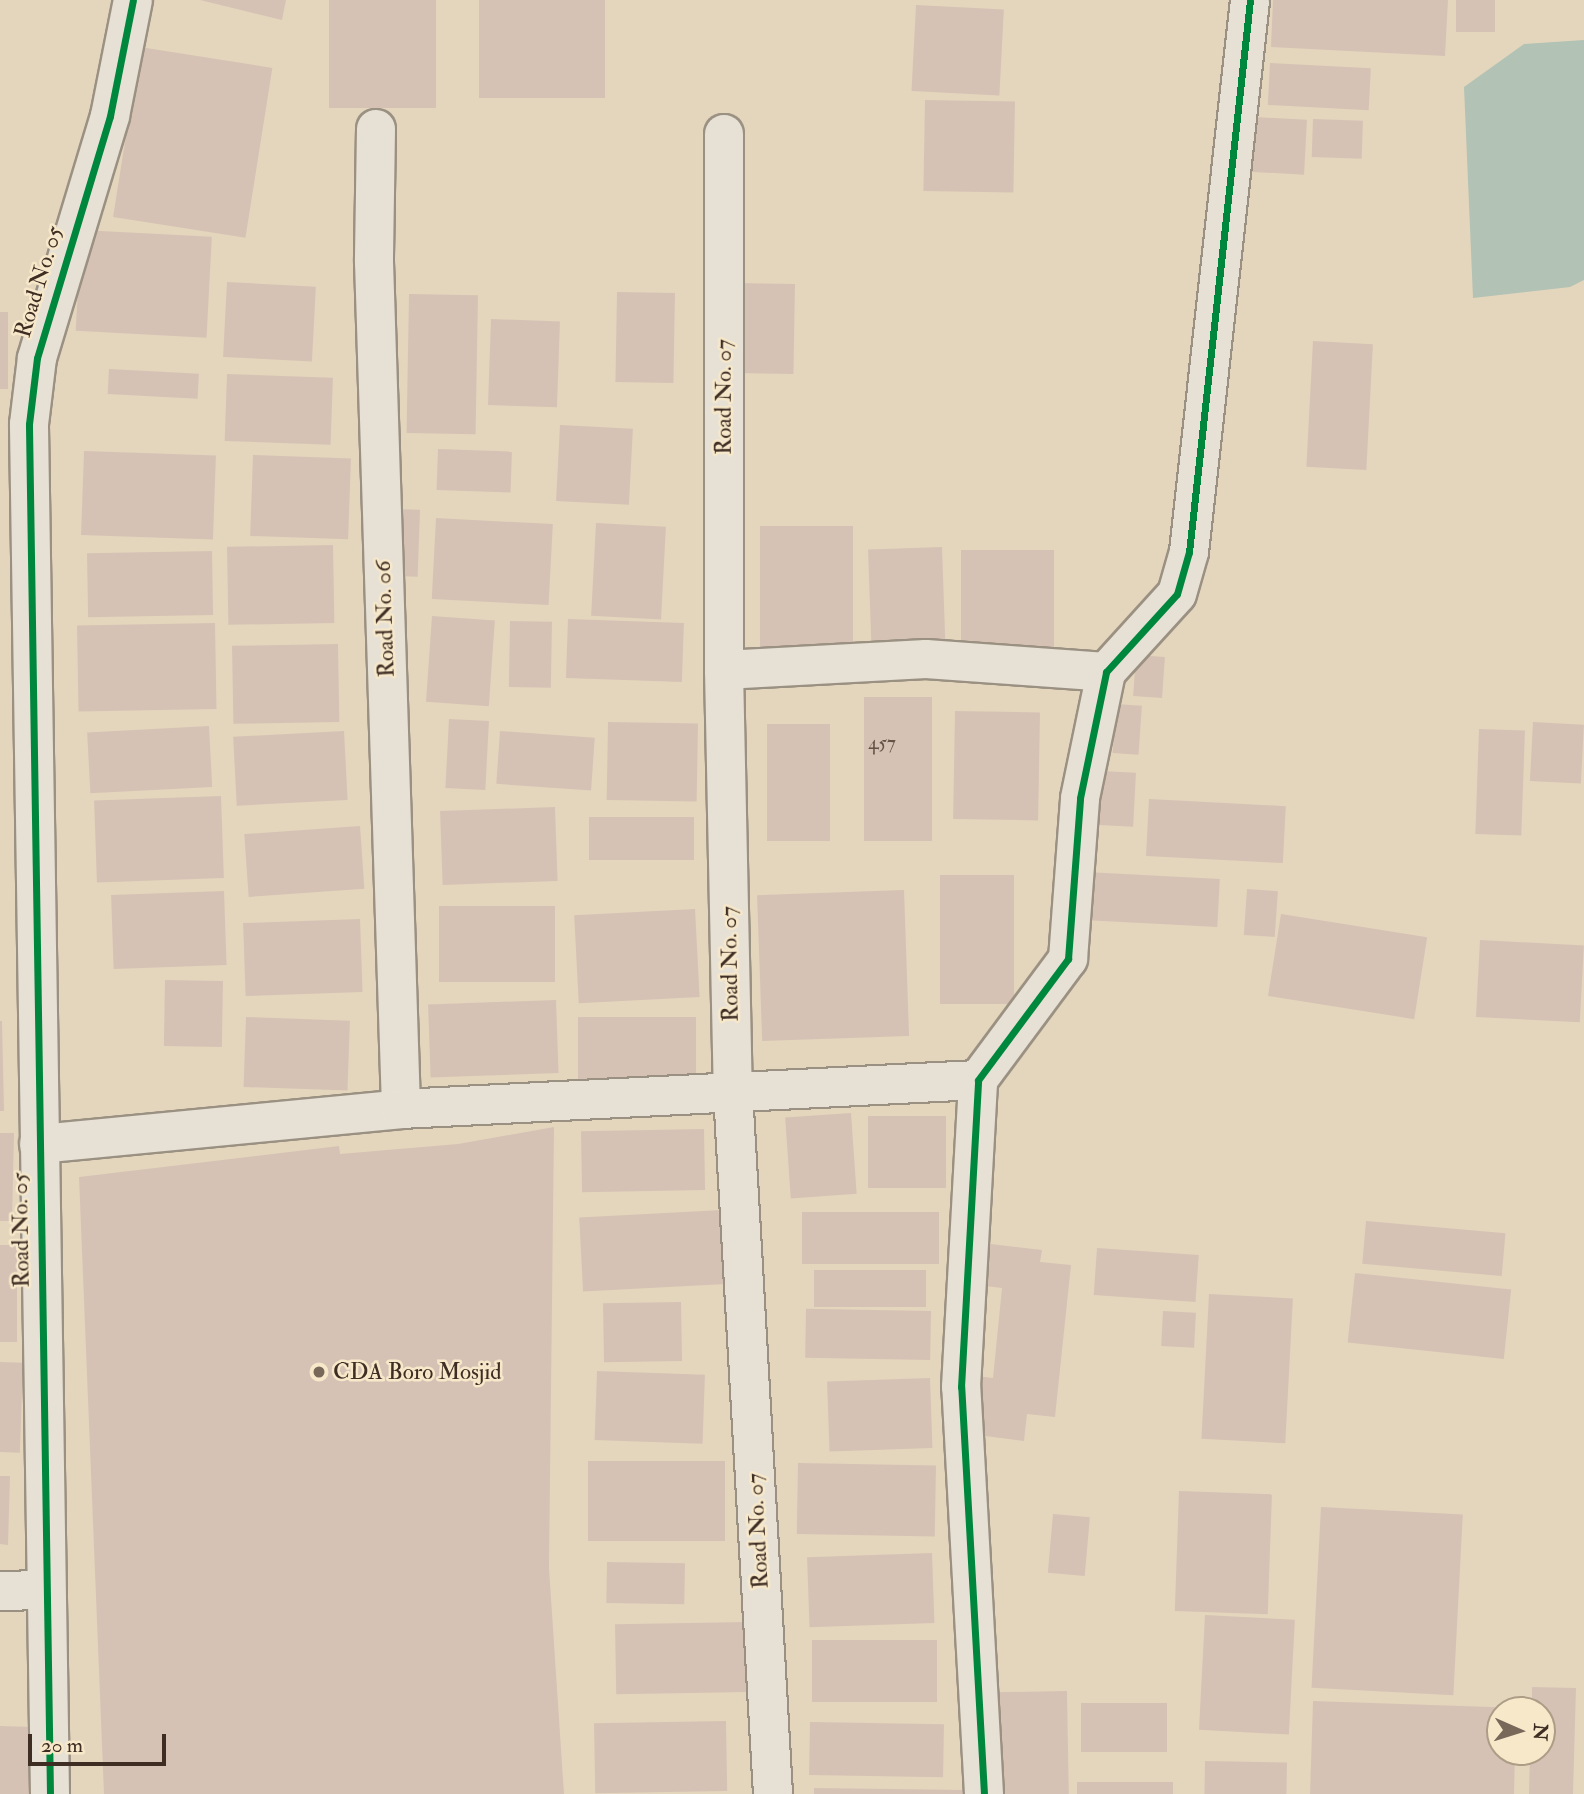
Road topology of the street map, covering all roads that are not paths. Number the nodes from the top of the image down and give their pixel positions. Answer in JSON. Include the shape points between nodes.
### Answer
{"nodes":[{"id":1,"x":133,"y":0,"type":"edge"},
{"id":2,"x":1250,"y":0,"type":"edge"},
{"id":3,"x":376,"y":129,"type":"dead end"},
{"id":4,"x":724,"y":134,"type":"dead end"},
{"id":5,"x":724,"y":670,"type":"junction"},
{"id":6,"x":1106,"y":672,"type":"junction"},
{"id":7,"x":978,"y":1080,"type":"junction"},
{"id":8,"x":733,"y":1092,"type":"junction"},
{"id":9,"x":401,"y":1109,"type":"junction"},
{"id":10,"x":39,"y":1144,"type":"junction"},
{"id":11,"x":44,"y":1590,"type":"junction"},
{"id":12,"x":0,"y":1591,"type":"edge"},
{"id":13,"x":50,"y":1794,"type":"edge"},
{"id":14,"x":773,"y":1794,"type":"edge"},
{"id":15,"x":984,"y":1794,"type":"edge"}],
"edges":[{"from":1,"to":10,"type":"street","name":"Road No. 05","via":[[110,116],[37,358],[29,424]]},
{"from":2,"to":6,"type":"street","via":[[1189,552],[1177,594]]},
{"from":3,"to":9,"type":"street","name":"Road No. 06","via":[[374,262]]},
{"from":4,"to":5,"type":"street","name":"Road No. 07"},
{"from":5,"to":6,"type":"street","via":[[926,659]]},
{"from":5,"to":8,"type":"street","name":"Road No. 07"},
{"from":6,"to":7,"type":"street","via":[[1080,798],[1068,959]]},
{"from":7,"to":8,"type":"street"},
{"from":7,"to":15,"type":"street","via":[[961,1387]]},
{"from":8,"to":9,"type":"street"},
{"from":8,"to":14,"type":"street","name":"Road No. 07"},
{"from":9,"to":10,"type":"street"},
{"from":10,"to":11,"type":"street","name":"Road No. 05"},
{"from":11,"to":12,"type":"street"},
{"from":11,"to":13,"type":"street","name":"Road No. 05"}]}
